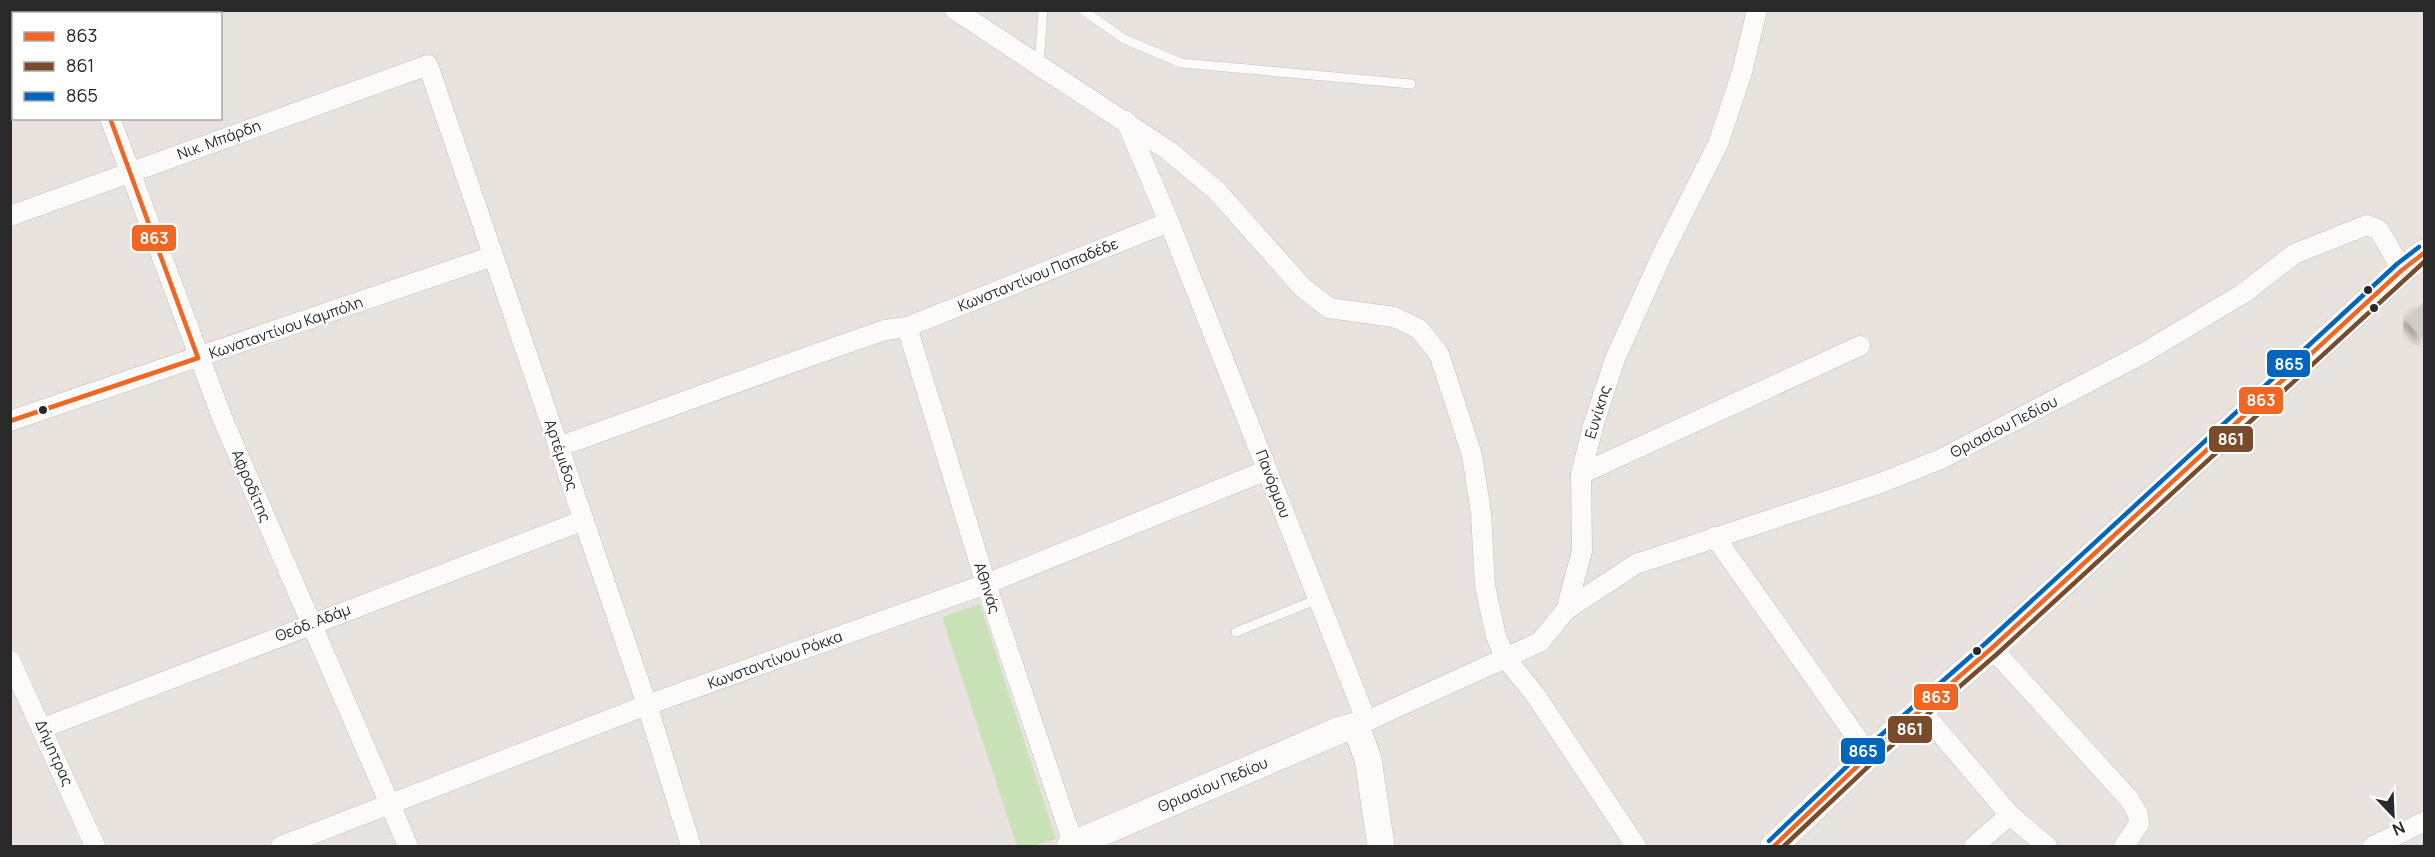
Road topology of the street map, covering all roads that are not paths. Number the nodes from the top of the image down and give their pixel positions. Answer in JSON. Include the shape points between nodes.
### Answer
{"nodes":[{"id":1,"x":955,"y":10,"type":"edge"},
{"id":2,"x":1043,"y":10,"type":"edge"},
{"id":3,"x":1083,"y":10,"type":"edge"},
{"id":4,"x":1757,"y":10,"type":"edge"},
{"id":5,"x":428,"y":64,"type":"joint"},
{"id":6,"x":1039,"y":65,"type":"junction"},
{"id":7,"x":1411,"y":84,"type":"dead end"},
{"id":8,"x":111,"y":120,"type":"edge"},
{"id":9,"x":1126,"y":121,"type":"junction"},
{"id":10,"x":129,"y":173,"type":"junction"},
{"id":11,"x":10,"y":216,"type":"edge"},
{"id":12,"x":1169,"y":222,"type":"junction"},
{"id":13,"x":2424,"y":253,"type":"edge"},
{"id":14,"x":493,"y":256,"type":"junction"},
{"id":15,"x":2402,"y":270,"type":"junction"},
{"id":16,"x":907,"y":327,"type":"junction"},
{"id":17,"x":1860,"y":346,"type":"dead end"},
{"id":18,"x":198,"y":358,"type":"junction"},
{"id":19,"x":10,"y":421,"type":"edge"},
{"id":20,"x":558,"y":447,"type":"junction"},
{"id":21,"x":1267,"y":470,"type":"junction"},
{"id":22,"x":1581,"y":474,"type":"junction"},
{"id":23,"x":584,"y":520,"type":"junction"},
{"id":24,"x":1715,"y":537,"type":"junction"},
{"id":25,"x":986,"y":584,"type":"junction"},
{"id":26,"x":1318,"y":599,"type":"junction"},
{"id":27,"x":1566,"y":610,"type":"junction"},
{"id":28,"x":310,"y":624,"type":"junction"},
{"id":29,"x":1236,"y":632,"type":"dead end"},
{"id":30,"x":1992,"y":648,"type":"junction"},
{"id":31,"x":1506,"y":659,"type":"junction"},
{"id":32,"x":10,"y":660,"type":"edge"},
{"id":33,"x":647,"y":705,"type":"junction"},
{"id":34,"x":1920,"y":709,"type":"junction"},
{"id":35,"x":44,"y":728,"type":"junction"},
{"id":36,"x":1362,"y":729,"type":"junction"},
{"id":37,"x":1869,"y":755,"type":"junction"},
{"id":38,"x":388,"y":803,"type":"junction"},
{"id":39,"x":2010,"y":815,"type":"junction"},
{"id":40,"x":2424,"y":822,"type":"edge"},
{"id":41,"x":1783,"y":844,"type":"edge"},
{"id":42,"x":95,"y":846,"type":"edge"},
{"id":43,"x":281,"y":846,"type":"edge"},
{"id":44,"x":408,"y":846,"type":"edge"},
{"id":45,"x":691,"y":846,"type":"edge"},
{"id":46,"x":1073,"y":846,"type":"edge"},
{"id":47,"x":1114,"y":846,"type":"edge"},
{"id":48,"x":1381,"y":846,"type":"edge"},
{"id":49,"x":1636,"y":846,"type":"edge"},
{"id":50,"x":1974,"y":846,"type":"edge"},
{"id":51,"x":2047,"y":846,"type":"edge"},
{"id":52,"x":2124,"y":846,"type":"edge"},
{"id":53,"x":2373,"y":846,"type":"edge"}],
"edges":[{"from":1,"to":6,"type":"street"},
{"from":2,"to":6,"type":"lane"},
{"from":3,"to":7,"type":"lane","via":[[1124,39],[1181,63]]},
{"from":4,"to":22,"type":"street","name":"Ευνίκης","via":[[1718,144],[1615,359]]},
{"from":5,"to":10,"type":"street","name":"Νικ. Μπάρδη"},
{"from":5,"to":14,"type":"street","name":"Αρτέμιδος"},
{"from":6,"to":9,"type":"street"},
{"from":8,"to":10,"type":"street","name":"Αφροδίτης"},
{"from":9,"to":12,"type":"street","name":"Πανόρμου"},
{"from":9,"to":31,"type":"street","via":[[1217,191],[1302,286],[1329,308],[1394,317],[1419,329],[1439,354],[1472,455],[1481,513],[1485,586],[1496,636]]},
{"from":10,"to":11,"type":"street","name":"Νικ. Μπάρδη"},
{"from":10,"to":18,"type":"street","name":"Αφροδίτης"},
{"from":12,"to":16,"type":"street","name":"Κωνσταντίνου Παπαδέδε"},
{"from":12,"to":21,"type":"street","name":"Πανόρμου"},
{"from":13,"to":15,"type":"main road"},
{"from":14,"to":18,"type":"street","name":"Κωνσταντίνου Καμπόλη"},
{"from":14,"to":20,"type":"street","name":"Αρτέμιδος"},
{"from":15,"to":24,"type":"street","name":"Θριασίου Πεδίου","via":[[2373,225],[2329,238],[2294,254],[2244,293],[2142,354],[1941,459],[1878,484]]},
{"from":15,"to":30,"type":"main road"},
{"from":16,"to":20,"type":"street","name":"Κωνσταντίνου Παπαδέδε","via":[[885,330]]},
{"from":16,"to":25,"type":"street","name":"Αθηνάς"},
{"from":17,"to":22,"type":"street"},
{"from":18,"to":19,"type":"street","name":"Κωνσταντίνου Καμπόλη"},
{"from":18,"to":28,"type":"street","name":"Αφροδίτης"},
{"from":20,"to":23,"type":"street","name":"Αρτέμιδος"},
{"from":21,"to":25,"type":"street","name":"Κωνσταντίνου Ρόκκα"},
{"from":21,"to":26,"type":"street","name":"Πανόρμου"},
{"from":22,"to":27,"type":"street","name":"Ευνίκης","via":[[1582,551]]},
{"from":23,"to":28,"type":"street","name":"Θεόδ. Αδάμ"},
{"from":23,"to":33,"type":"street","name":"Αρτέμιδος"},
{"from":24,"to":27,"type":"street","name":"Θριασίου Πεδίου","via":[[1636,564]]},
{"from":24,"to":37,"type":"street"},
{"from":25,"to":33,"type":"street","name":"Κωνσταντίνου Ρόκκα"},
{"from":25,"to":46,"type":"street","name":"Αθηνάς"},
{"from":26,"to":29,"type":"lane"},
{"from":26,"to":36,"type":"street","name":"Πανόρμου"},
{"from":27,"to":31,"type":"street","name":"Ευνίκης","via":[[1540,642]]},
{"from":28,"to":35,"type":"street","name":"Θεόδ. Αδάμ"},
{"from":28,"to":38,"type":"street","name":"Αφροδίτης"},
{"from":30,"to":34,"type":"main road"},
{"from":30,"to":52,"type":"street","via":[[2129,799],[2139,824]]},
{"from":31,"to":36,"type":"street","name":"Ευνίκης"},
{"from":31,"to":49,"type":"street","via":[[1534,693]]},
{"from":32,"to":35,"type":"street","name":"Δήμητρας"},
{"from":33,"to":38,"type":"street","name":"Κωνσταντίνου Ρόκκα"},
{"from":33,"to":45,"type":"street","name":"Αρτέμιδος"},
{"from":34,"to":37,"type":"main road"},
{"from":34,"to":39,"type":"street"},
{"from":35,"to":42,"type":"street","name":"Δήμητρας"},
{"from":36,"to":46,"type":"main road","name":"Θριασίου Πεδίου","via":[[1340,730]]},
{"from":36,"to":47,"type":"main road","name":"Θριασίου Πεδίου"},
{"from":36,"to":48,"type":"main road","name":"Πανόρμου"},
{"from":37,"to":41,"type":"main road"},
{"from":38,"to":43,"type":"street","name":"Κωνσταντίνου Ρόκκα"},
{"from":38,"to":44,"type":"street","name":"Αφροδίτης"},
{"from":39,"to":50,"type":"street"},
{"from":39,"to":51,"type":"street"},
{"from":40,"to":53,"type":"street"}]}
